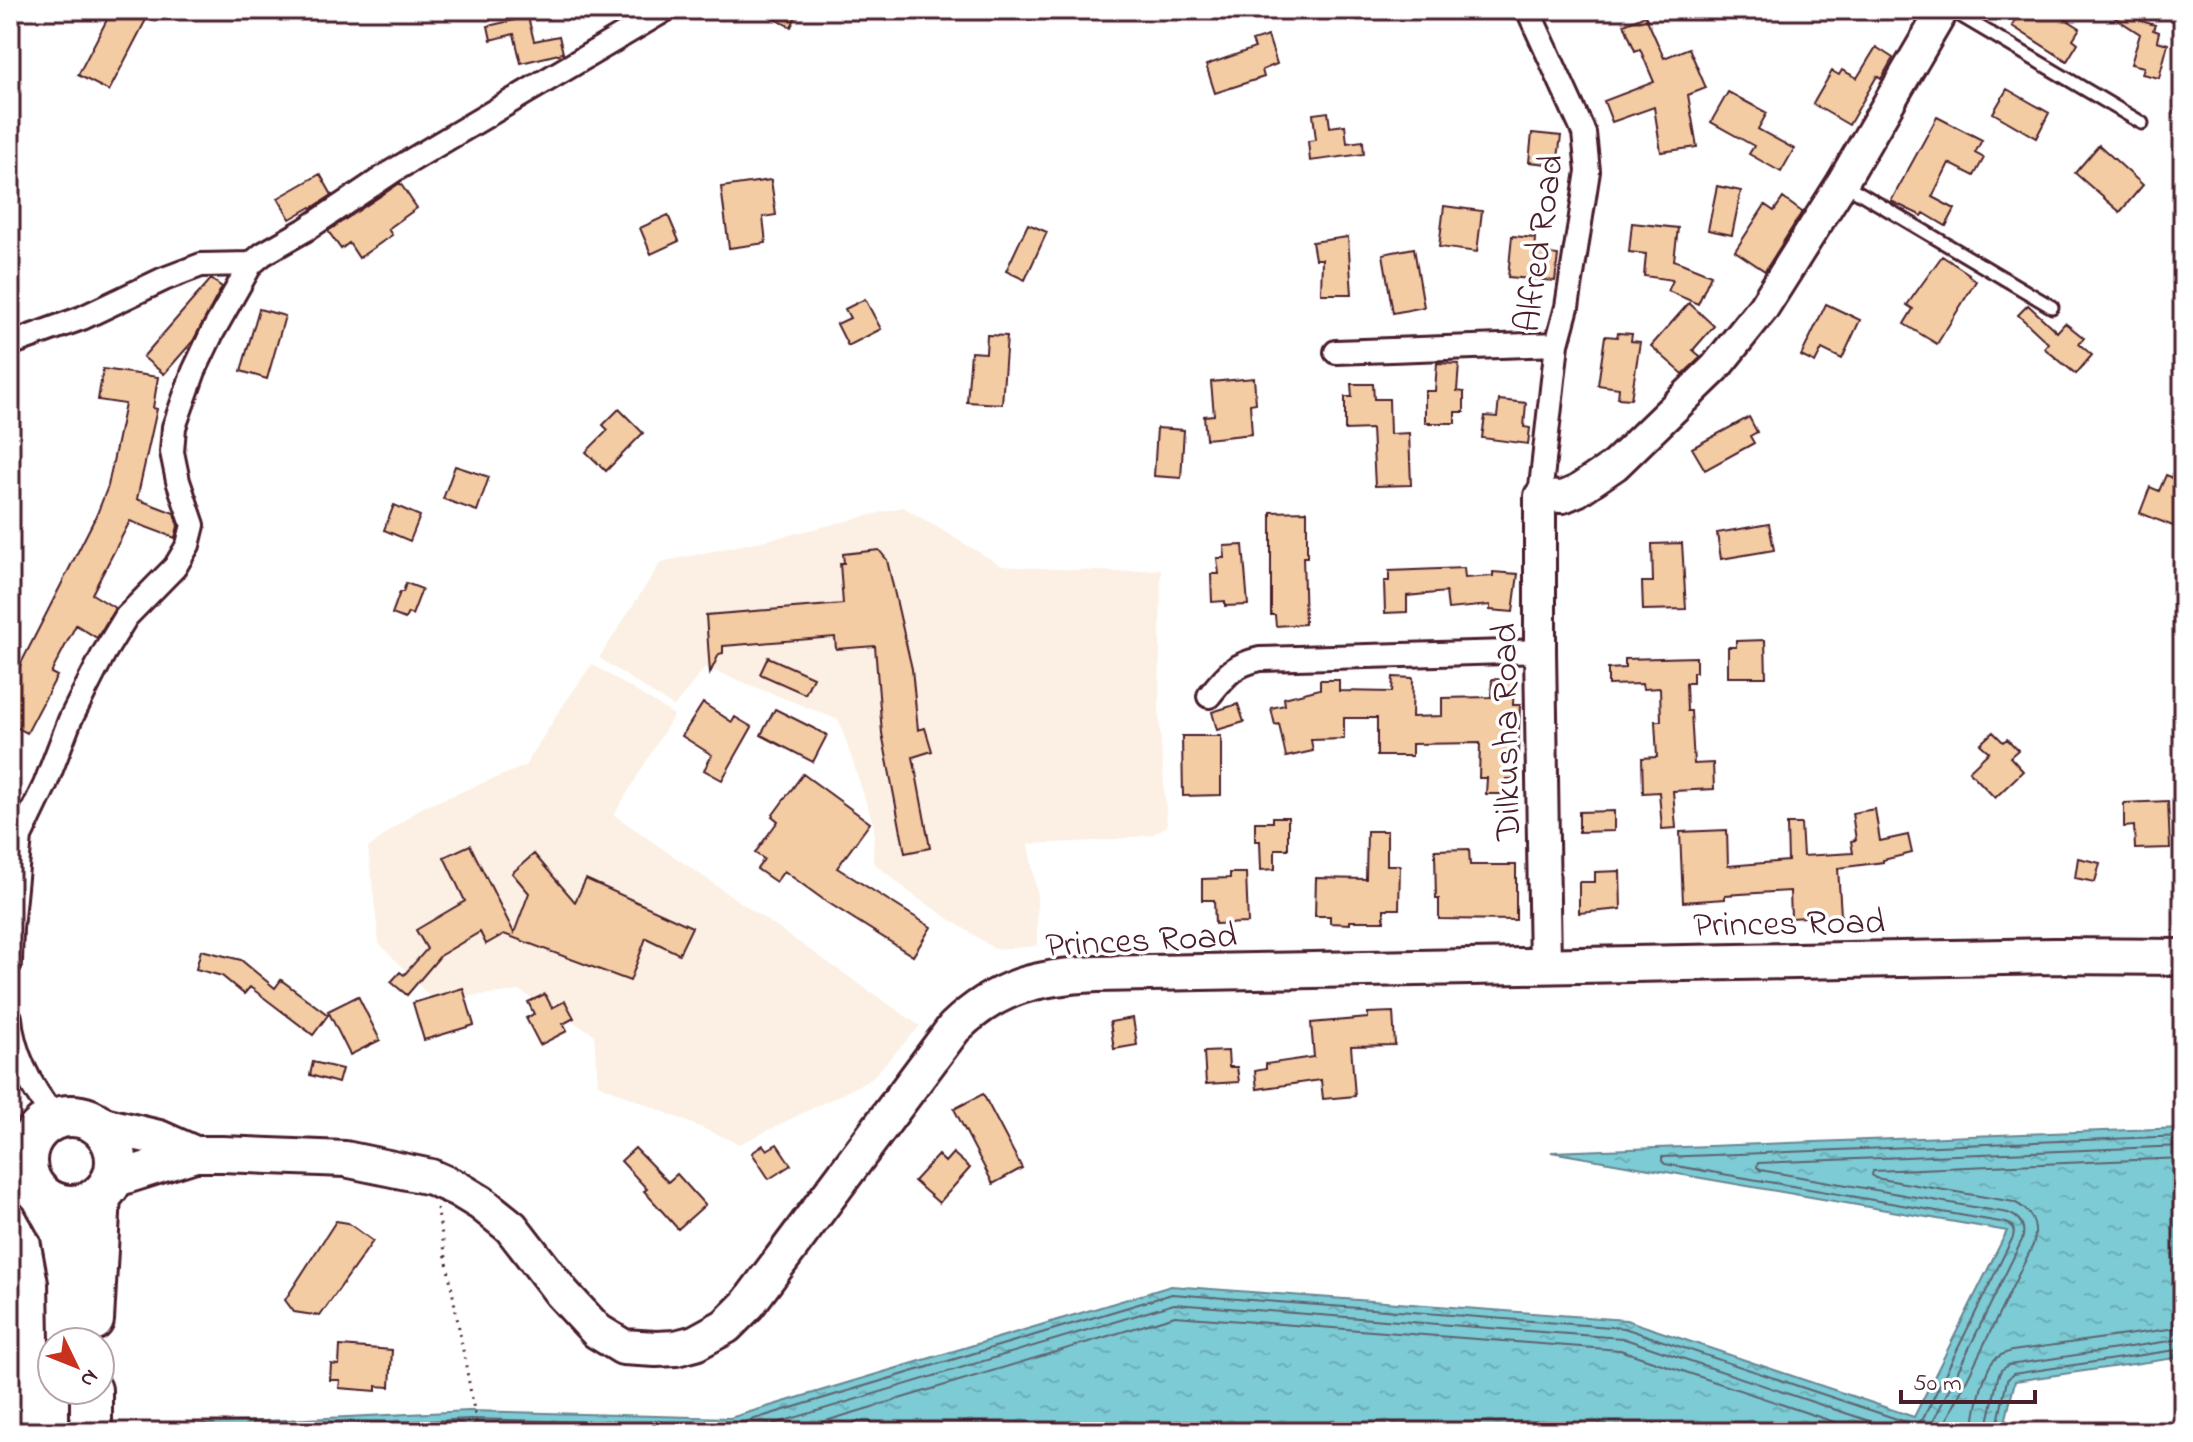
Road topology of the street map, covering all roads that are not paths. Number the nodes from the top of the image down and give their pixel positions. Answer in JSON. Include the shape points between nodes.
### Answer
{"nodes":[{"id":1,"x":665,"y":10,"type":"edge"},
{"id":2,"x":1528,"y":10,"type":"edge"},
{"id":3,"x":1943,"y":10,"type":"edge"},
{"id":4,"x":1951,"y":10,"type":"edge"},
{"id":5,"x":2142,"y":123,"type":"dead end"},
{"id":6,"x":1842,"y":183,"type":"junction"},
{"id":7,"x":251,"y":264,"type":"junction"},
{"id":8,"x":2052,"y":307,"type":"dead end"},
{"id":9,"x":10,"y":344,"type":"edge"},
{"id":10,"x":1557,"y":344,"type":"junction"},
{"id":11,"x":1336,"y":352,"type":"dead end"},
{"id":12,"x":1540,"y":496,"type":"junction"},
{"id":13,"x":1540,"y":651,"type":"junction"},
{"id":14,"x":1209,"y":696,"type":"dead end"},
{"id":15,"x":2183,"y":957,"type":"edge"},
{"id":16,"x":10,"y":963,"type":"edge"},
{"id":17,"x":1545,"y":966,"type":"junction"},
{"id":18,"x":10,"y":1018,"type":"edge"},
{"id":19,"x":55,"y":1118,"type":"junction"},
{"id":20,"x":99,"y":1124,"type":"junction"},
{"id":21,"x":18,"y":1149,"type":"edge"},
{"id":22,"x":195,"y":1154,"type":"junction"},
{"id":23,"x":106,"y":1188,"type":"junction"},
{"id":24,"x":29,"y":1193,"type":"edge"},
{"id":25,"x":71,"y":1326,"type":"edge"},
{"id":26,"x":93,"y":1326,"type":"edge"},
{"id":27,"x":71,"y":1406,"type":"edge"},
{"id":28,"x":91,"y":1406,"type":"edge"},
{"id":29,"x":72,"y":1432,"type":"edge"},
{"id":30,"x":91,"y":1432,"type":"edge"}],
"edges":[{"from":1,"to":7,"type":"street","via":[[393,171]]},
{"from":2,"to":10,"type":"street","name":"Alfred Road","via":[[1584,133],[1588,171]]},
{"from":3,"to":6,"type":"street"},
{"from":4,"to":5,"type":"lane"},
{"from":6,"to":8,"type":"lane"},
{"from":6,"to":12,"type":"street","via":[[1763,308],[1715,368],[1615,465],[1563,497]]},
{"from":7,"to":9,"type":"street","via":[[201,265]]},
{"from":7,"to":16,"type":"street","via":[[194,371],[174,427],[172,452],[193,525],[188,545],[175,567],[126,617],[104,653],[20,837]]},
{"from":10,"to":11,"type":"street"},
{"from":10,"to":12,"type":"street","name":"Alfred Road"},
{"from":12,"to":13,"type":"street","name":"Dilkusha Road"},
{"from":13,"to":14,"type":"street","via":[[1260,659],[1227,673]]},
{"from":13,"to":17,"type":"street","name":"Dilkusha Road"},
{"from":15,"to":17,"type":"main road","name":"Princes Road"},
{"from":17,"to":22,"type":"main road","name":"Princes Road","via":[[1097,974],[1054,978],[1000,993],[954,1028],[738,1314],[715,1333],[676,1348],[623,1347],[606,1338],[562,1293],[511,1227],[443,1181],[345,1159]]},
{"from":18,"to":19,"type":"street","via":[[11,1037],[35,1094]]},
{"from":19,"to":20,"type":"highway","via":[[78,1115]]},
{"from":19,"to":21,"type":"highway"},
{"from":20,"to":22,"type":"main road","name":"Princes Road","via":[[159,1138]]},
{"from":20,"to":23,"type":"highway","via":[[112,1140],[117,1160]]},
{"from":21,"to":24,"type":"highway"},
{"from":22,"to":23,"type":"main road","name":"Princes Road"},
{"from":23,"to":24,"type":"highway","via":[[82,1206],[62,1206]]},
{"from":23,"to":26,"type":"highway"},
{"from":24,"to":25,"type":"highway","via":[[61,1231]]},
{"from":27,"to":29,"type":"highway"},
{"from":28,"to":30,"type":"highway"}]}
